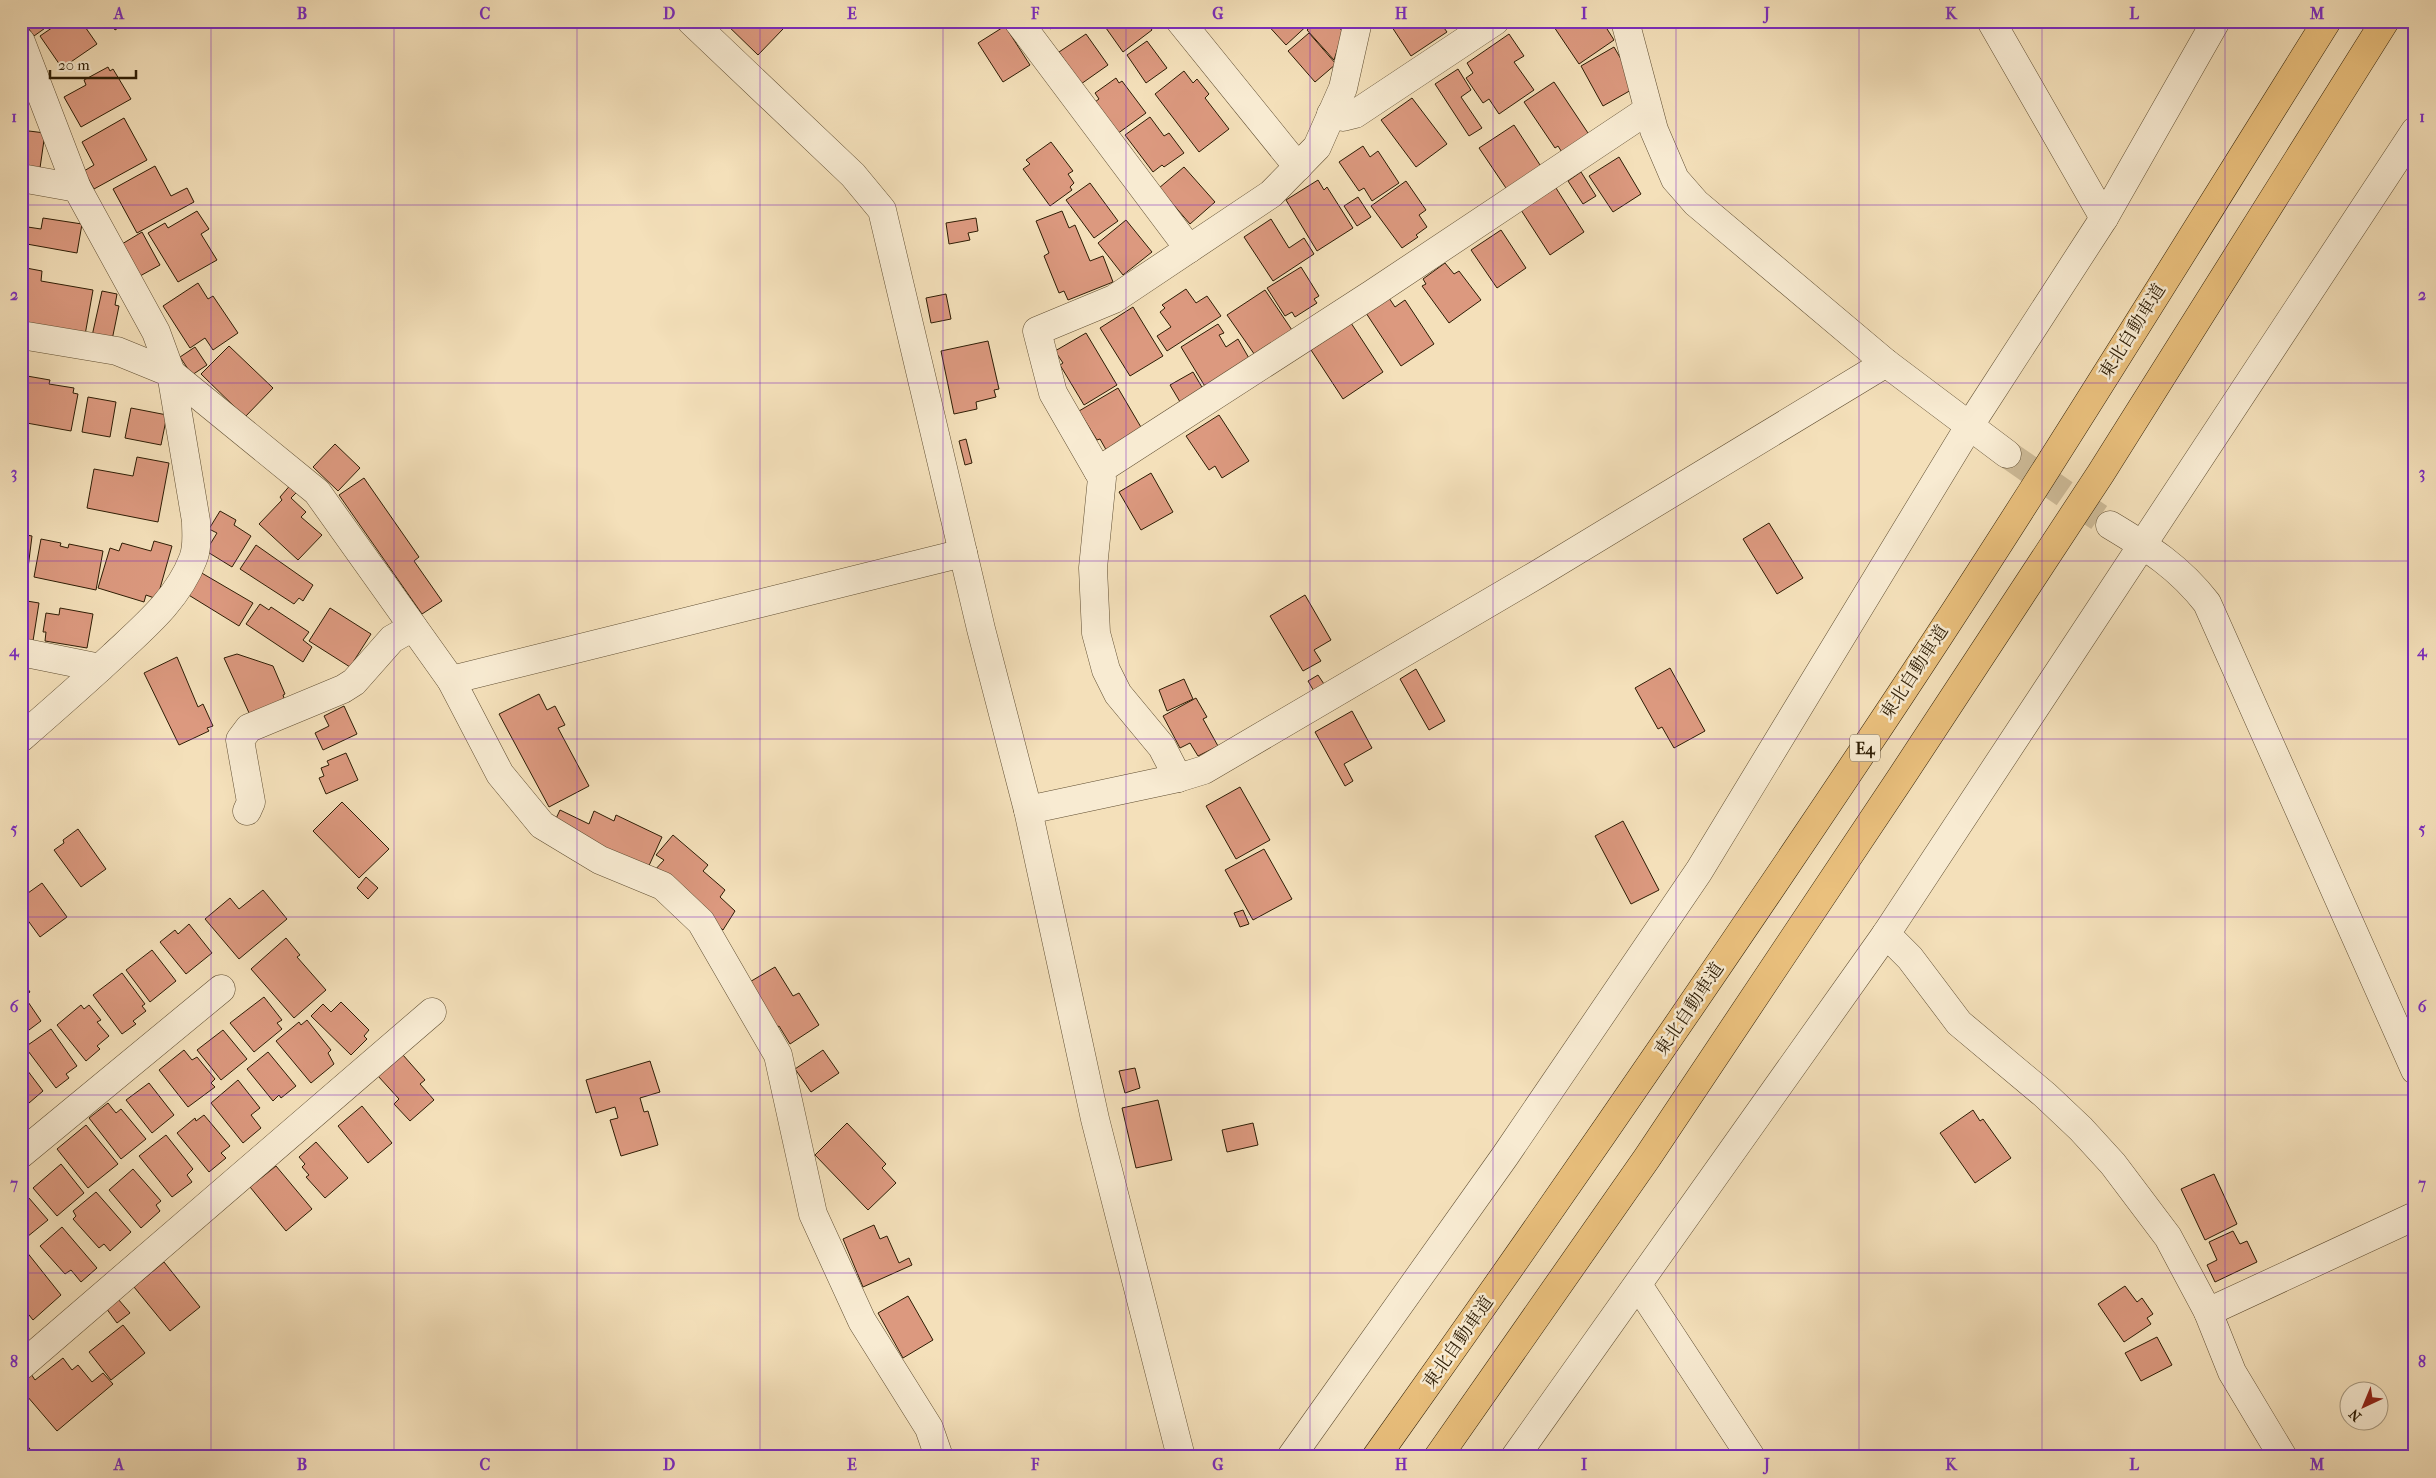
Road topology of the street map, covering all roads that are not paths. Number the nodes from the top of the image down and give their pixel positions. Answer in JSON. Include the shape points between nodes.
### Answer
{"nodes":[{"id":1,"x":691,"y":21,"type":"edge"},
{"id":2,"x":1018,"y":21,"type":"edge"},
{"id":3,"x":1180,"y":21,"type":"edge"},
{"id":4,"x":1358,"y":21,"type":"edge"},
{"id":5,"x":1495,"y":21,"type":"edge"},
{"id":6,"x":1625,"y":21,"type":"edge"},
{"id":7,"x":1991,"y":21,"type":"edge"},
{"id":8,"x":2216,"y":21,"type":"edge"},
{"id":9,"x":2327,"y":21,"type":"edge"},
{"id":10,"x":2385,"y":21,"type":"edge"},
{"id":11,"x":21,"y":42,"type":"edge"},
{"id":12,"x":1648,"y":110,"type":"junction"},
{"id":13,"x":1331,"y":114,"type":"junction"},
{"id":14,"x":2415,"y":131,"type":"edge"},
{"id":15,"x":1298,"y":166,"type":"junction"},
{"id":16,"x":21,"y":178,"type":"edge"},
{"id":17,"x":77,"y":188,"type":"junction"},
{"id":18,"x":2104,"y":218,"type":"junction"},
{"id":19,"x":1189,"y":249,"type":"junction"},
{"id":20,"x":21,"y":335,"type":"edge"},
{"id":21,"x":1886,"y":363,"type":"junction"},
{"id":22,"x":171,"y":373,"type":"junction"},
{"id":23,"x":1970,"y":426,"type":"junction"},
{"id":24,"x":2007,"y":454,"type":"tunnel mouth"},
{"id":25,"x":1098,"y":471,"type":"junction"},
{"id":26,"x":2110,"y":525,"type":"tunnel mouth"},
{"id":27,"x":2141,"y":544,"type":"junction"},
{"id":28,"x":963,"y":553,"type":"junction"},
{"id":29,"x":413,"y":627,"type":"junction"},
{"id":30,"x":21,"y":652,"type":"edge"},
{"id":31,"x":100,"y":668,"type":"junction"},
{"id":32,"x":450,"y":680,"type":"junction"},
{"id":33,"x":21,"y":738,"type":"edge"},
{"id":34,"x":1178,"y":778,"type":"junction"},
{"id":35,"x":1028,"y":810,"type":"junction"},
{"id":36,"x":247,"y":811,"type":"dead end"},
{"id":37,"x":1886,"y":934,"type":"junction"},
{"id":38,"x":221,"y":989,"type":"dead end"},
{"id":39,"x":432,"y":1012,"type":"dead end"},
{"id":40,"x":2415,"y":1070,"type":"edge"},
{"id":41,"x":21,"y":1154,"type":"edge"},
{"id":42,"x":2415,"y":1216,"type":"edge"},
{"id":43,"x":1638,"y":1285,"type":"junction"},
{"id":44,"x":2208,"y":1312,"type":"junction"},
{"id":45,"x":21,"y":1366,"type":"edge"},
{"id":46,"x":939,"y":1457,"type":"edge"},
{"id":47,"x":1181,"y":1457,"type":"edge"},
{"id":48,"x":1291,"y":1457,"type":"edge"},
{"id":49,"x":1376,"y":1457,"type":"edge"},
{"id":50,"x":1438,"y":1457,"type":"edge"},
{"id":51,"x":1515,"y":1457,"type":"edge"},
{"id":52,"x":1751,"y":1457,"type":"edge"},
{"id":53,"x":2283,"y":1457,"type":"edge"}],
"edges":[{"from":1,"to":28,"type":"street","via":[[853,175],[882,210]]},
{"from":2,"to":19,"type":"street"},
{"from":3,"to":15,"type":"street"},
{"from":4,"to":13,"type":"street","via":[[1343,88]]},
{"from":5,"to":13,"type":"street","via":[[1355,114],[1343,117]]},
{"from":6,"to":12,"type":"street"},
{"from":7,"to":18,"type":"street"},
{"from":8,"to":18,"type":"street"},
{"from":9,"to":49,"type":"highway","name":"東北自動車道","number":"E4","via":[[1865,749],[1608,1128]]},
{"from":10,"to":50,"type":"highway","via":[[2101,473],[1908,768],[1647,1158]]},
{"from":11,"to":17,"type":"street"},
{"from":12,"to":21,"type":"street","via":[[1675,179],[1696,202]]},
{"from":12,"to":25,"type":"street"},
{"from":13,"to":15,"type":"street","via":[[1317,147]]},
{"from":14,"to":27,"type":"street"},
{"from":15,"to":19,"type":"street","via":[[1271,194]]},
{"from":16,"to":17,"type":"street"},
{"from":17,"to":22,"type":"street","via":[[156,332]]},
{"from":18,"to":23,"type":"street"},
{"from":19,"to":25,"type":"street","via":[[1114,299],[1036,331],[1053,393]]},
{"from":20,"to":22,"type":"street","via":[[117,351]]},
{"from":21,"to":23,"type":"street"},
{"from":21,"to":34,"type":"street","via":[[1444,630],[1204,770]]},
{"from":22,"to":29,"type":"street","via":[[317,492]]},
{"from":22,"to":31,"type":"street","via":[[196,521],[196,548],[174,595]]},
{"from":23,"to":24,"type":"street"},
{"from":23,"to":48,"type":"street","via":[[1699,871],[1505,1156]]},
{"from":25,"to":34,"type":"street","via":[[1102,478],[1093,568],[1096,633],[1106,670],[1118,694],[1162,747]]},
{"from":26,"to":27,"type":"street"},
{"from":27,"to":37,"type":"street"},
{"from":27,"to":40,"type":"street","via":[[2189,580],[2207,603]]},
{"from":28,"to":32,"type":"street"},
{"from":28,"to":35,"type":"street"},
{"from":29,"to":32,"type":"street"},
{"from":29,"to":36,"type":"street","via":[[392,640],[354,682],[343,689],[249,728],[242,735],[240,740],[251,802]]},
{"from":30,"to":31,"type":"street"},
{"from":31,"to":33,"type":"street"},
{"from":32,"to":46,"type":"street","via":[[500,774],[542,825],[600,860],[663,886],[701,922],[778,1054],[813,1214],[862,1321],[929,1428]]},
{"from":34,"to":35,"type":"street"},
{"from":35,"to":47,"type":"street","via":[[1095,1119]]},
{"from":37,"to":43,"type":"street"},
{"from":37,"to":44,"type":"street","via":[[1910,958],[1959,1023],[2045,1095],[2113,1164],[2168,1237]]},
{"from":38,"to":41,"type":"street"},
{"from":39,"to":45,"type":"street"},
{"from":42,"to":44,"type":"street"},
{"from":43,"to":51,"type":"street"},
{"from":43,"to":52,"type":"street"},
{"from":44,"to":53,"type":"street","via":[[2232,1372]]}]}
